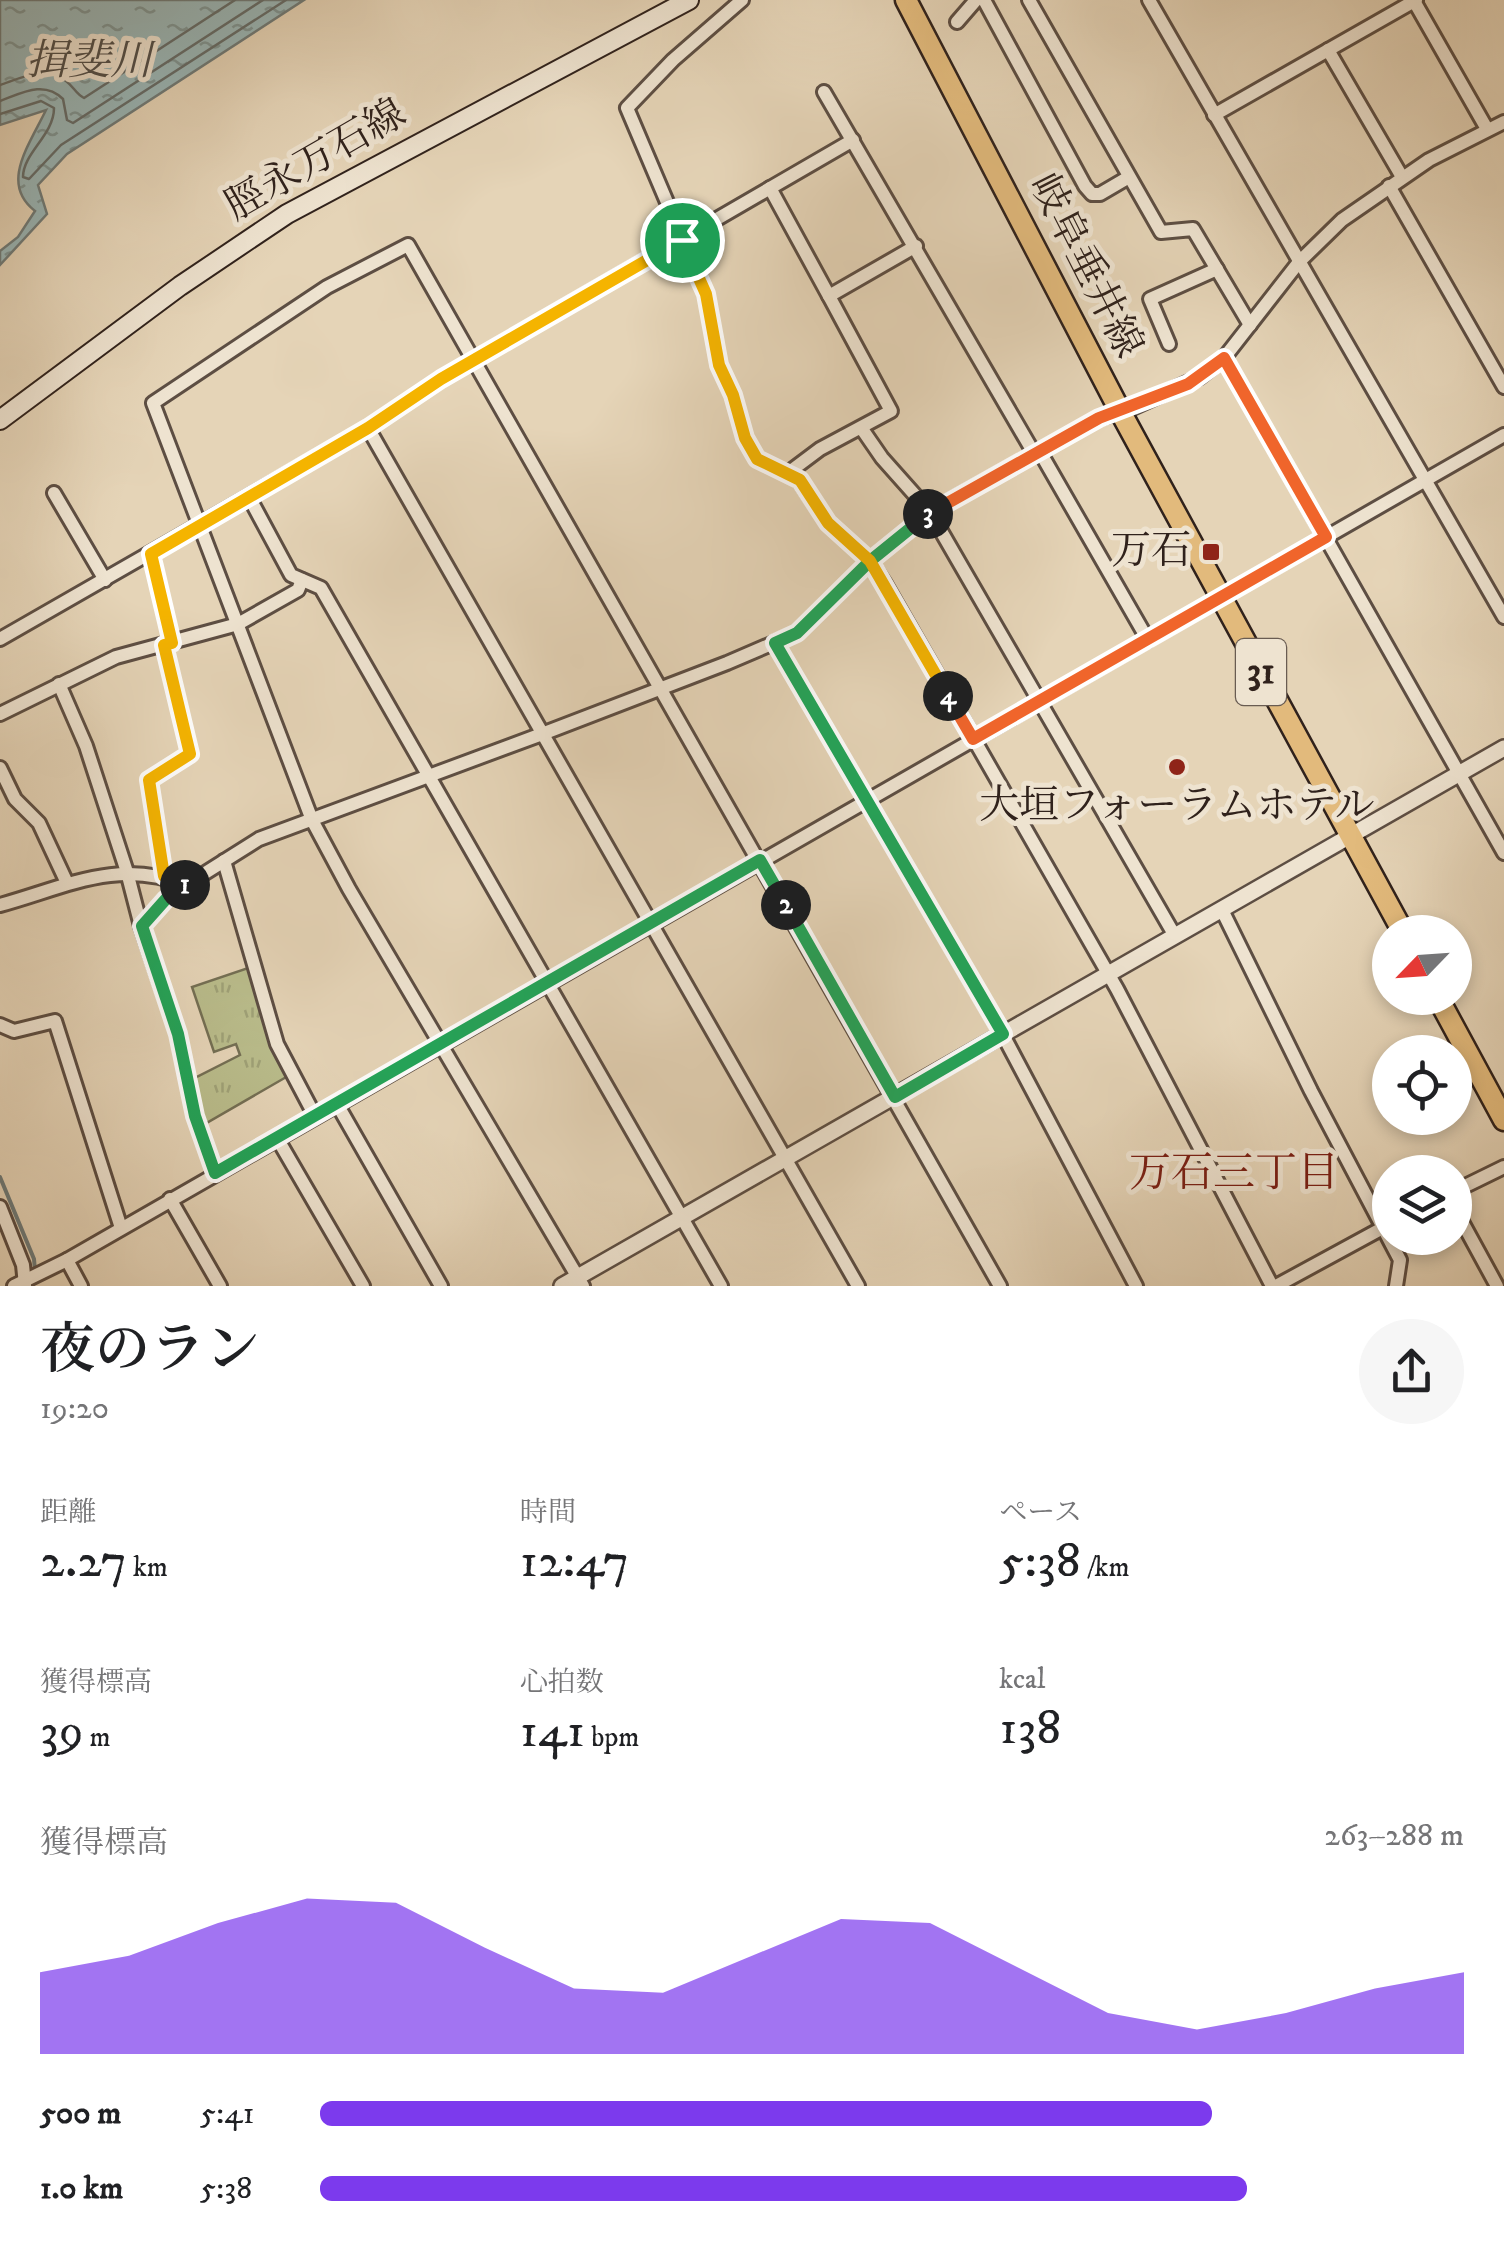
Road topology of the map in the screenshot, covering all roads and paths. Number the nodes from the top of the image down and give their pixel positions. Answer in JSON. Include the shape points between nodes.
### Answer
{"nodes":[{"id":1,"x":689,"y":0,"type":"edge"},
{"id":2,"x":742,"y":0,"type":"edge"},
{"id":3,"x":906,"y":0,"type":"edge"},
{"id":4,"x":976,"y":0,"type":"edge"},
{"id":5,"x":984,"y":0,"type":"edge"},
{"id":6,"x":1029,"y":0,"type":"edge"},
{"id":7,"x":1149,"y":0,"type":"edge"},
{"id":8,"x":1415,"y":0,"type":"edge"},
{"id":9,"x":957,"y":22,"type":"dead end"},
{"id":10,"x":1328,"y":50,"type":"junction"},
{"id":11,"x":824,"y":92,"type":"dead end"},
{"id":12,"x":1214,"y":115,"type":"junction"},
{"id":13,"x":1504,"y":122,"type":"edge"},
{"id":14,"x":1487,"y":129,"type":"junction"},
{"id":15,"x":853,"y":140,"type":"junction"},
{"id":16,"x":1129,"y":177,"type":"junction"},
{"id":17,"x":1402,"y":177,"type":"junction"},
{"id":18,"x":1389,"y":186,"type":"junction"},
{"id":19,"x":770,"y":188,"type":"junction"},
{"id":20,"x":682,"y":240,"type":"junction"},
{"id":21,"x":916,"y":246,"type":"junction"},
{"id":22,"x":1299,"y":262,"type":"junction"},
{"id":23,"x":1217,"y":269,"type":"junction"},
{"id":24,"x":829,"y":296,"type":"junction"},
{"id":25,"x":1250,"y":325,"type":"junction"},
{"id":26,"x":1169,"y":344,"type":"dead end"},
{"id":27,"x":1224,"y":358,"type":"junction"},
{"id":28,"x":475,"y":360,"type":"junction"},
{"id":29,"x":1504,"y":387,"type":"edge"},
{"id":30,"x":1120,"y":411,"type":"junction"},
{"id":31,"x":0,"y":420,"type":"edge"},
{"id":32,"x":368,"y":428,"type":"junction"},
{"id":33,"x":862,"y":429,"type":"junction"},
{"id":34,"x":1504,"y":435,"type":"edge"},
{"id":35,"x":1037,"y":453,"type":"junction"},
{"id":36,"x":788,"y":473,"type":"junction"},
{"id":37,"x":1425,"y":481,"type":"junction"},
{"id":38,"x":54,"y":493,"type":"dead end"},
{"id":39,"x":249,"y":497,"type":"junction"},
{"id":40,"x":930,"y":512,"type":"junction"},
{"id":41,"x":200,"y":524,"type":"junction"},
{"id":42,"x":1326,"y":537,"type":"junction"},
{"id":43,"x":151,"y":554,"type":"junction"},
{"id":44,"x":870,"y":561,"type":"junction"},
{"id":45,"x":105,"y":580,"type":"junction"},
{"id":46,"x":302,"y":580,"type":"junction"},
{"id":47,"x":1220,"y":598,"type":"junction"},
{"id":48,"x":1504,"y":617,"type":"edge"},
{"id":49,"x":238,"y":624,"type":"junction"},
{"id":50,"x":0,"y":639,"type":"edge"},
{"id":51,"x":1148,"y":640,"type":"junction"},
{"id":52,"x":775,"y":643,"type":"junction"},
{"id":53,"x":168,"y":644,"type":"junction"},
{"id":54,"x":59,"y":684,"type":"junction"},
{"id":55,"x":661,"y":688,"type":"junction"},
{"id":56,"x":1041,"y":702,"type":"junction"},
{"id":57,"x":0,"y":714,"type":"edge"},
{"id":58,"x":542,"y":734,"type":"junction"},
{"id":59,"x":973,"y":739,"type":"junction"},
{"id":60,"x":1504,"y":748,"type":"edge"},
{"id":61,"x":0,"y":768,"type":"edge"},
{"id":62,"x":1460,"y":772,"type":"junction"},
{"id":63,"x":430,"y":777,"type":"junction"},
{"id":64,"x":867,"y":800,"type":"junction"},
{"id":65,"x":312,"y":820,"type":"junction"},
{"id":66,"x":1350,"y":834,"type":"junction"},
{"id":67,"x":1504,"y":853,"type":"edge"},
{"id":68,"x":760,"y":860,"type":"junction"},
{"id":69,"x":224,"y":861,"type":"junction"},
{"id":70,"x":127,"y":872,"type":"junction"},
{"id":71,"x":164,"y":876,"type":"junction"},
{"id":72,"x":68,"y":883,"type":"junction"},
{"id":73,"x":186,"y":885,"type":"junction"},
{"id":74,"x":0,"y":905,"type":"edge"},
{"id":75,"x":1222,"y":910,"type":"junction"},
{"id":76,"x":1393,"y":915,"type":"edge"},
{"id":77,"x":652,"y":921,"type":"junction"},
{"id":78,"x":142,"y":926,"type":"junction"},
{"id":79,"x":1175,"y":936,"type":"junction"},
{"id":80,"x":1108,"y":974,"type":"junction"},
{"id":81,"x":547,"y":982,"type":"junction"},
{"id":82,"x":1447,"y":1015,"type":"edge"},
{"id":83,"x":0,"y":1025,"type":"edge"},
{"id":84,"x":1003,"y":1034,"type":"junction"},
{"id":85,"x":443,"y":1044,"type":"junction"},
{"id":86,"x":895,"y":1097,"type":"junction"},
{"id":87,"x":336,"y":1104,"type":"junction"},
{"id":88,"x":315,"y":1116,"type":"junction"},
{"id":89,"x":1504,"y":1120,"type":"edge"},
{"id":90,"x":277,"y":1138,"type":"junction"},
{"id":91,"x":787,"y":1159,"type":"junction"},
{"id":92,"x":1504,"y":1167,"type":"edge"},
{"id":93,"x":215,"y":1173,"type":"junction"},
{"id":94,"x":1472,"y":1183,"type":"edge"},
{"id":95,"x":170,"y":1198,"type":"junction"},
{"id":96,"x":1372,"y":1199,"type":"edge"},
{"id":97,"x":0,"y":1207,"type":"edge"},
{"id":98,"x":684,"y":1218,"type":"junction"},
{"id":99,"x":121,"y":1228,"type":"junction"},
{"id":100,"x":1372,"y":1234,"type":"edge"},
{"id":101,"x":1472,"y":1239,"type":"edge"},
{"id":102,"x":1398,"y":1255,"type":"edge"},
{"id":103,"x":66,"y":1260,"type":"junction"},
{"id":104,"x":580,"y":1282,"type":"edge"},
{"id":105,"x":22,"y":1284,"type":"edge"},
{"id":106,"x":82,"y":1286,"type":"edge"},
{"id":107,"x":220,"y":1286,"type":"edge"},
{"id":108,"x":363,"y":1286,"type":"edge"},
{"id":109,"x":441,"y":1286,"type":"edge"},
{"id":110,"x":562,"y":1286,"type":"edge"},
{"id":111,"x":721,"y":1286,"type":"edge"},
{"id":112,"x":858,"y":1286,"type":"edge"},
{"id":113,"x":1000,"y":1286,"type":"edge"},
{"id":114,"x":1136,"y":1286,"type":"edge"},
{"id":115,"x":1274,"y":1286,"type":"edge"},
{"id":116,"x":1396,"y":1286,"type":"edge"},
{"id":117,"x":1498,"y":1286,"type":"edge"}],
"edges":[{"from":1,"to":31,"type":"main road","name":"脛永万石線","via":[[287,214]]},
{"from":2,"to":20,"type":"street","via":[[627,108]]},
{"from":3,"to":30,"type":"main road","name":"岐阜垂井線","number":"31"},
{"from":4,"to":9,"type":"street"},
{"from":5,"to":16,"type":"street","via":[[1084,186],[1100,194]]},
{"from":6,"to":16,"type":"street"},
{"from":7,"to":12,"type":"street"},
{"from":8,"to":10,"type":"street"},
{"from":8,"to":14,"type":"street"},
{"from":10,"to":12,"type":"street"},
{"from":10,"to":17,"type":"street"},
{"from":11,"to":15,"type":"street"},
{"from":12,"to":22,"type":"street"},
{"from":13,"to":14,"type":"street"},
{"from":14,"to":17,"type":"street"},
{"from":15,"to":19,"type":"street"},
{"from":15,"to":21,"type":"street"},
{"from":16,"to":23,"type":"street","via":[[1160,232],[1193,229]]},
{"from":17,"to":18,"type":"street"},
{"from":18,"to":22,"type":"street"},
{"from":18,"to":29,"type":"street"},
{"from":19,"to":20,"type":"street"},
{"from":19,"to":24,"type":"street"},
{"from":20,"to":28,"type":"street"},
{"from":20,"to":36,"type":"street","via":[[706,294],[719,365],[745,438],[757,459]]},
{"from":21,"to":24,"type":"street"},
{"from":21,"to":35,"type":"street"},
{"from":22,"to":25,"type":"street"},
{"from":22,"to":37,"type":"street"},
{"from":23,"to":25,"type":"street"},
{"from":23,"to":26,"type":"street","via":[[1150,299]]},
{"from":24,"to":33,"type":"street","via":[[891,411]]},
{"from":25,"to":27,"type":"street"},
{"from":27,"to":30,"type":"street","via":[[1188,384]]},
{"from":27,"to":42,"type":"street"},
{"from":28,"to":32,"type":"street"},
{"from":28,"to":41,"type":"street","via":[[408,245],[327,288],[153,404]]},
{"from":28,"to":55,"type":"street"},
{"from":30,"to":35,"type":"street"},
{"from":30,"to":47,"type":"main road","name":"岐阜垂井線","number":"31"},
{"from":32,"to":39,"type":"street"},
{"from":32,"to":58,"type":"street"},
{"from":33,"to":36,"type":"street"},
{"from":33,"to":40,"type":"street"},
{"from":34,"to":37,"type":"street"},
{"from":35,"to":40,"type":"street"},
{"from":35,"to":51,"type":"street"},
{"from":36,"to":44,"type":"street"},
{"from":37,"to":42,"type":"street"},
{"from":37,"to":48,"type":"street"},
{"from":38,"to":45,"type":"street"},
{"from":39,"to":41,"type":"street"},
{"from":39,"to":46,"type":"street","via":[[291,576]]},
{"from":40,"to":44,"type":"street"},
{"from":40,"to":56,"type":"street"},
{"from":41,"to":43,"type":"street"},
{"from":41,"to":49,"type":"street"},
{"from":42,"to":47,"type":"street"},
{"from":42,"to":62,"type":"street"},
{"from":43,"to":45,"type":"street"},
{"from":43,"to":53,"type":"street"},
{"from":44,"to":52,"type":"street","via":[[797,633]]},
{"from":44,"to":59,"type":"street"},
{"from":45,"to":50,"type":"street"},
{"from":46,"to":49,"type":"street","via":[[298,590]]},
{"from":46,"to":63,"type":"street","via":[[321,588]]},
{"from":47,"to":51,"type":"street"},
{"from":47,"to":66,"type":"main road","name":"岐阜垂井線","number":"31"},
{"from":49,"to":53,"type":"street"},
{"from":49,"to":65,"type":"street"},
{"from":51,"to":56,"type":"street"},
{"from":52,"to":55,"type":"street"},
{"from":52,"to":64,"type":"street"},
{"from":53,"to":54,"type":"street","via":[[116,657]]},
{"from":53,"to":71,"type":"street","via":[[190,754],[149,780]]},
{"from":54,"to":57,"type":"street"},
{"from":54,"to":70,"type":"street"},
{"from":55,"to":58,"type":"street"},
{"from":55,"to":68,"type":"street"},
{"from":56,"to":59,"type":"street"},
{"from":56,"to":79,"type":"street"},
{"from":58,"to":63,"type":"street"},
{"from":58,"to":77,"type":"street"},
{"from":59,"to":64,"type":"street"},
{"from":59,"to":80,"type":"street"},
{"from":60,"to":62,"type":"street"},
{"from":61,"to":72,"type":"street","via":[[15,798],[39,823]]},
{"from":62,"to":66,"type":"street"},
{"from":62,"to":67,"type":"street"},
{"from":63,"to":65,"type":"street"},
{"from":63,"to":81,"type":"street"},
{"from":64,"to":68,"type":"street"},
{"from":64,"to":84,"type":"street"},
{"from":65,"to":69,"type":"street","via":[[259,839]]},
{"from":65,"to":85,"type":"street"},
{"from":66,"to":75,"type":"street"},
{"from":66,"to":76,"type":"main road","name":"岐阜垂井線","number":"31"},
{"from":68,"to":77,"type":"street"},
{"from":68,"to":86,"type":"street"},
{"from":69,"to":73,"type":"street"},
{"from":69,"to":88,"type":"street","via":[[276,1044]]},
{"from":70,"to":71,"type":"street"},
{"from":70,"to":72,"type":"street"},
{"from":70,"to":78,"type":"street"},
{"from":71,"to":73,"type":"street"},
{"from":72,"to":74,"type":"street"},
{"from":73,"to":78,"type":"street"},
{"from":75,"to":79,"type":"street"},
{"from":75,"to":96,"type":"street"},
{"from":77,"to":81,"type":"street"},
{"from":77,"to":91,"type":"street"},
{"from":78,"to":93,"type":"street"},
{"from":79,"to":80,"type":"street"},
{"from":80,"to":84,"type":"street"},
{"from":80,"to":115,"type":"street"},
{"from":81,"to":85,"type":"street"},
{"from":81,"to":98,"type":"street"},
{"from":82,"to":89,"type":"main road"},
{"from":83,"to":99,"type":"street","via":[[14,1032],[55,1021]]},
{"from":84,"to":86,"type":"street"},
{"from":84,"to":114,"type":"street"},
{"from":85,"to":87,"type":"street"},
{"from":85,"to":104,"type":"street"},
{"from":86,"to":91,"type":"street"},
{"from":86,"to":113,"type":"street"},
{"from":87,"to":88,"type":"street"},
{"from":87,"to":109,"type":"street"},
{"from":88,"to":90,"type":"street"},
{"from":90,"to":93,"type":"street"},
{"from":90,"to":108,"type":"street"},
{"from":91,"to":98,"type":"street"},
{"from":91,"to":112,"type":"street"},
{"from":92,"to":94,"type":"street"},
{"from":93,"to":95,"type":"street"},
{"from":95,"to":99,"type":"street"},
{"from":95,"to":107,"type":"street"},
{"from":97,"to":105,"type":"street","via":[[23,1265]]},
{"from":98,"to":104,"type":"street"},
{"from":98,"to":111,"type":"street"},
{"from":99,"to":103,"type":"street"},
{"from":100,"to":115,"type":"street"},
{"from":101,"to":117,"type":"street"},
{"from":102,"to":116,"type":"street"},
{"from":103,"to":105,"type":"street"},
{"from":103,"to":106,"type":"street"},
{"from":104,"to":110,"type":"street"}]}
